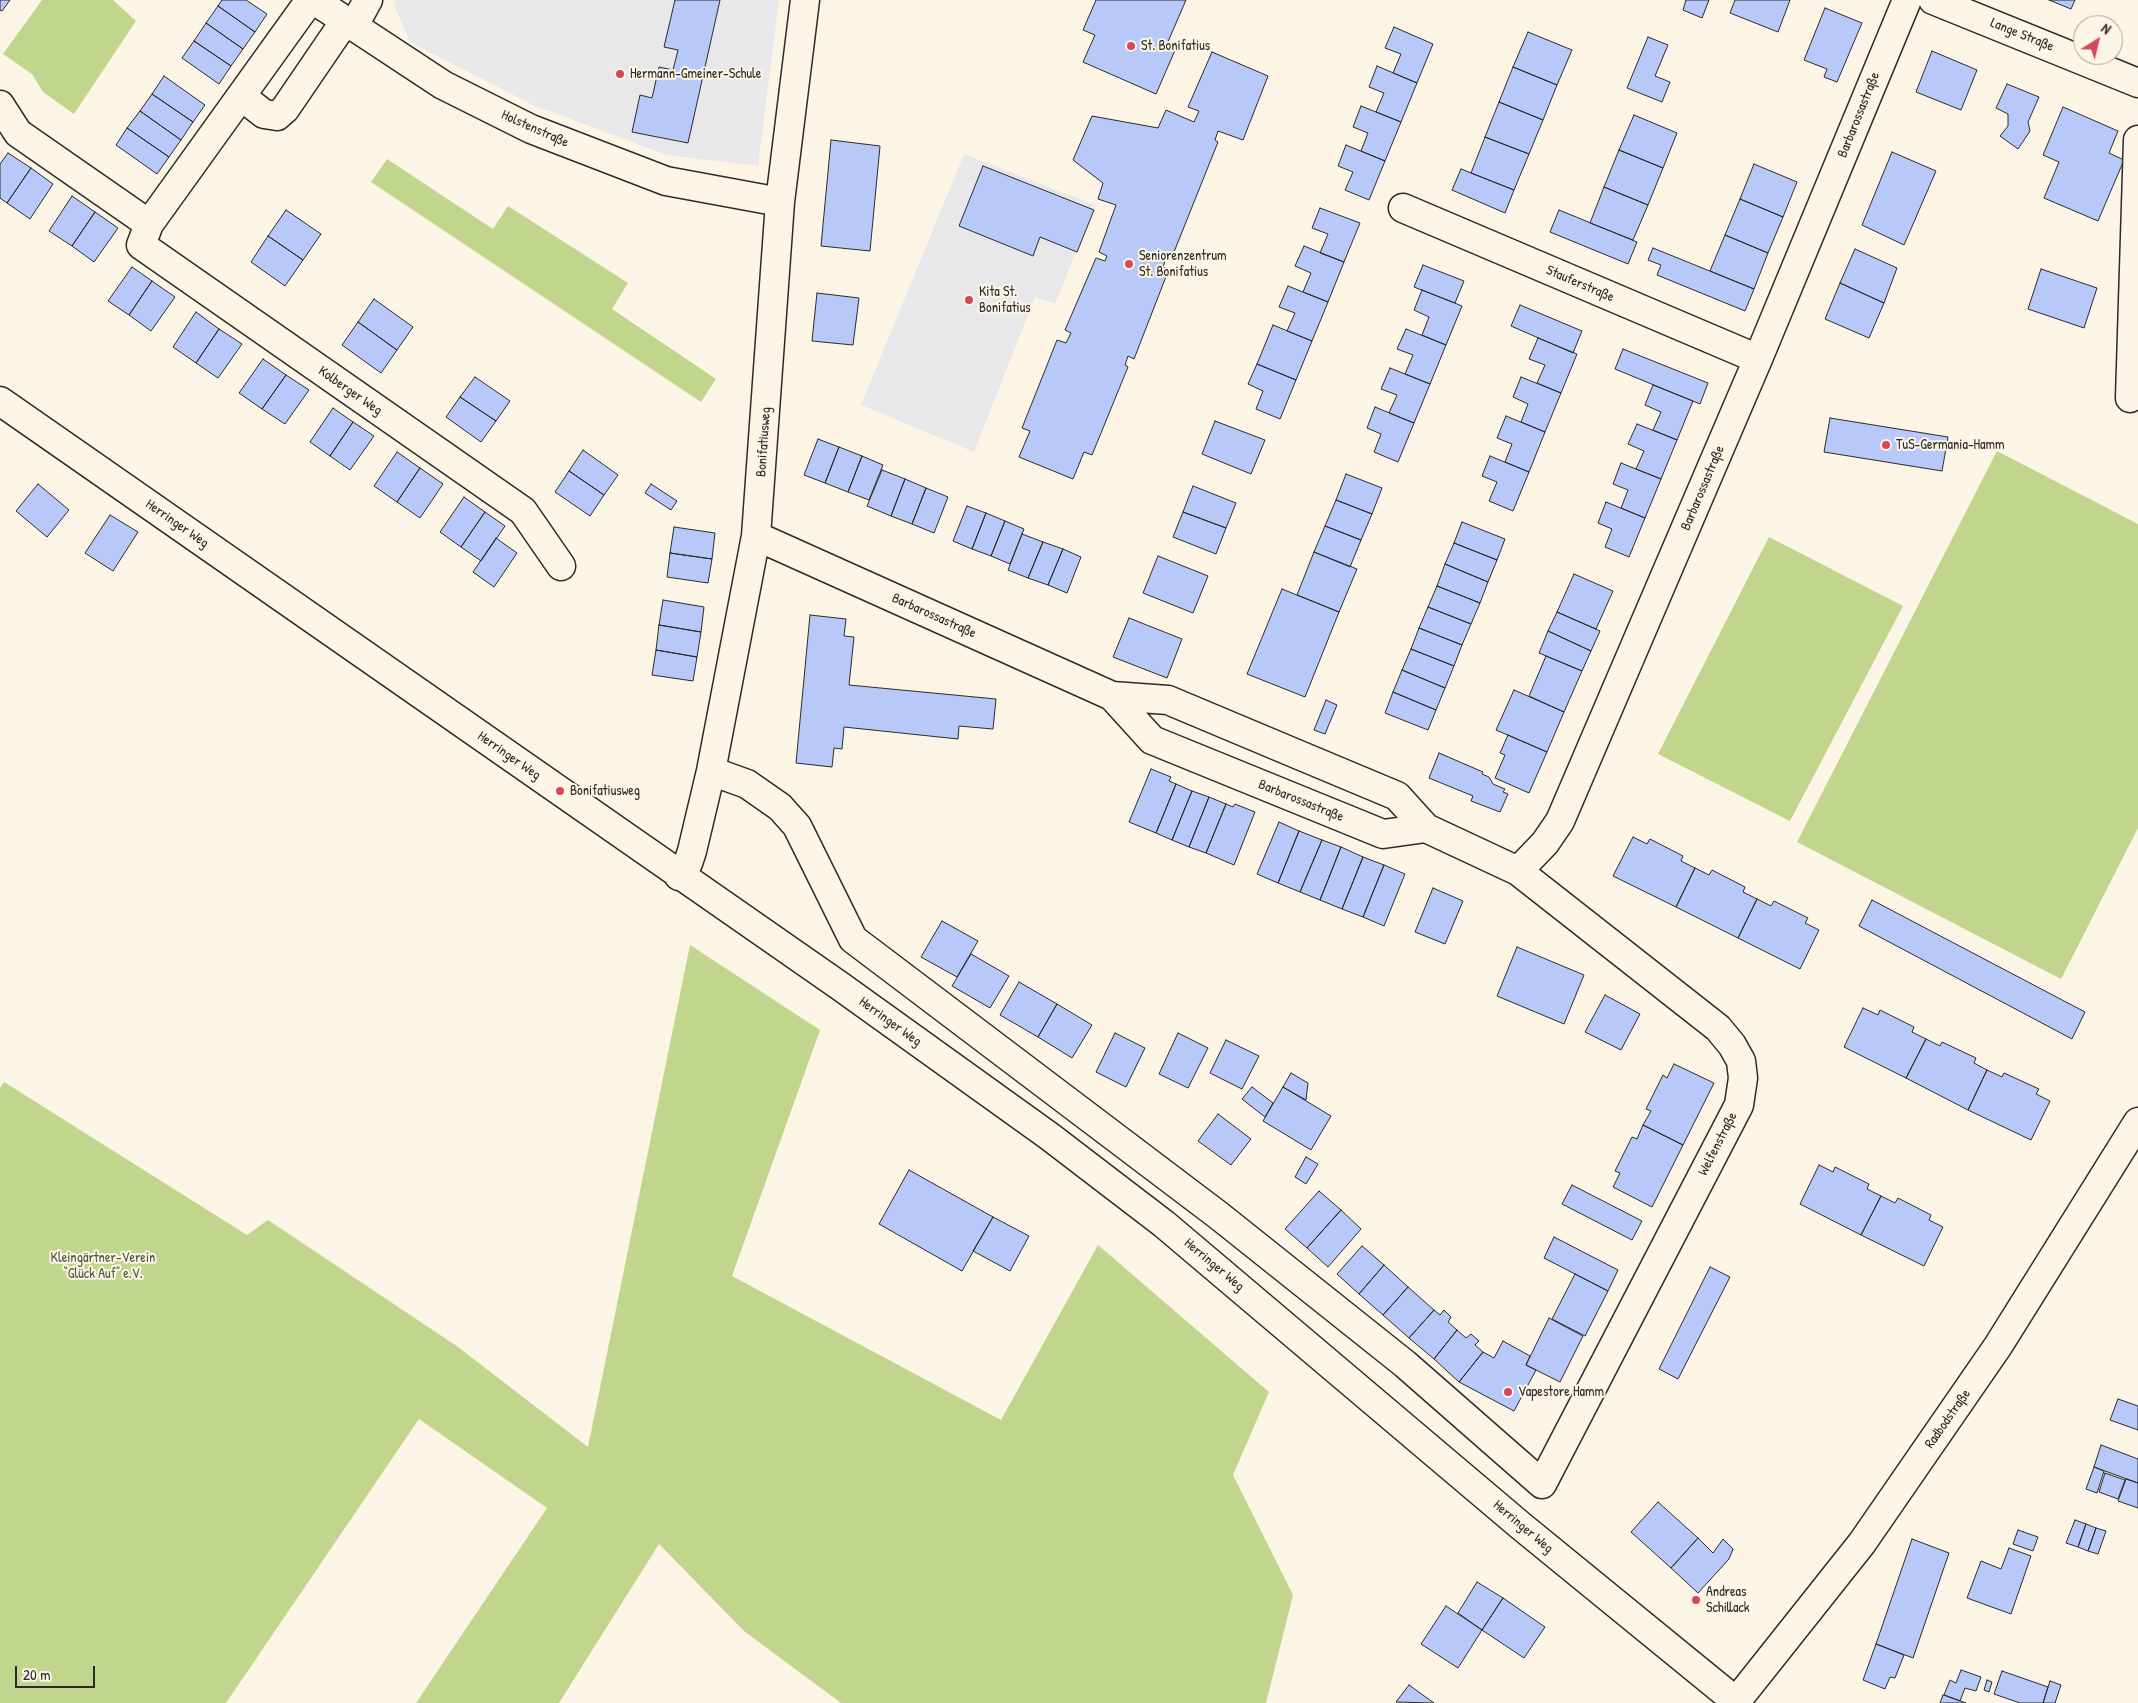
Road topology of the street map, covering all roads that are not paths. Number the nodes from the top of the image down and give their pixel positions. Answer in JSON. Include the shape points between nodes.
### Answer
{"nodes":[{"id":1,"x":310,"y":0,"type":"edge"},
{"id":2,"x":314,"y":0,"type":"edge"},
{"id":3,"x":368,"y":0,"type":"edge"},
{"id":4,"x":805,"y":0,"type":"edge"},
{"id":5,"x":1907,"y":0,"type":"edge"},
{"id":6,"x":1933,"y":0,"type":"edge"},
{"id":7,"x":349,"y":24,"type":"junction"},
{"id":8,"x":2138,"y":83,"type":"edge"},
{"id":9,"x":241,"y":96,"type":"junction"},
{"id":10,"x":0,"y":105,"type":"edge"},
{"id":11,"x":2138,"y":140,"type":"edge"},
{"id":12,"x":780,"y":202,"type":"junction"},
{"id":13,"x":1403,"y":208,"type":"dead end"},
{"id":14,"x":149,"y":224,"type":"junction"},
{"id":15,"x":1758,"y":359,"type":"junction"},
{"id":16,"x":2130,"y":398,"type":"dead end"},
{"id":17,"x":0,"y":401,"type":"edge"},
{"id":18,"x":756,"y":536,"type":"junction"},
{"id":19,"x":561,"y":566,"type":"dead end"},
{"id":20,"x":1112,"y":696,"type":"junction"},
{"id":21,"x":711,"y":771,"type":"junction"},
{"id":22,"x":1426,"y":828,"type":"junction"},
{"id":23,"x":1518,"y":871,"type":"junction"},
{"id":24,"x":680,"y":876,"type":"junction"},
{"id":25,"x":2138,"y":1122,"type":"edge"},
{"id":26,"x":1736,"y":1703,"type":"edge"}],
"edges":[{"from":1,"to":9,"type":"street","name":"Kolberger Weg"},
{"from":2,"to":7,"type":"street","name":"Holstenstraße"},
{"from":3,"to":7,"type":"street"},
{"from":4,"to":12,"type":"street","name":"Bonifatiusweg"},
{"from":5,"to":15,"type":"street","name":"Barbarossastraße"},
{"from":6,"to":8,"type":"street","name":"Lange Straße"},
{"from":7,"to":9,"type":"street","via":[[277,116],[264,114]]},
{"from":7,"to":12,"type":"street","name":"Holstenstraße","via":[[443,85],[531,130],[666,181]]},
{"from":9,"to":14,"type":"street","name":"Kolberger Weg"},
{"from":10,"to":14,"type":"street","via":[[18,133]]},
{"from":11,"to":16,"type":"street"},
{"from":12,"to":18,"type":"street","name":"Bonifatiusweg"},
{"from":13,"to":15,"type":"street","name":"Stauferstraße"},
{"from":14,"to":19,"type":"street","name":"Kolberger Weg","via":[[141,246],[523,511]]},
{"from":15,"to":23,"type":"street","name":"Barbarossastraße","via":[[1560,821],[1545,843]]},
{"from":17,"to":24,"type":"street","name":"Herringer Weg"},
{"from":18,"to":20,"type":"street","name":"Barbarossastraße"},
{"from":18,"to":21,"type":"street","name":"Bonifatiusweg"},
{"from":20,"to":22,"type":"street","name":"Barbarossastraße","via":[[1168,700],[1299,754],[1397,796]]},
{"from":20,"to":22,"type":"street","name":"Barbarossastraße","via":[[1152,740],[1383,834]]},
{"from":21,"to":23,"type":"street","name":"Welfenstraße","via":[[747,784],[780,807],[797,826],[853,939],[1218,1215],[1405,1364],[1542,1484],[1739,1105],[1743,1078],[1741,1061],[1718,1028]]},
{"from":21,"to":24,"type":"street","name":"Bonifatiusweg","via":[[692,851]]},
{"from":22,"to":23,"type":"street","name":"Barbarossastraße"},
{"from":24,"to":26,"type":"street","name":"Herringer Weg","via":[[1049,1136],[1164,1224]]},
{"from":25,"to":26,"type":"street","name":"Radbodstraße","via":[[1964,1395],[1862,1542]]}]}
